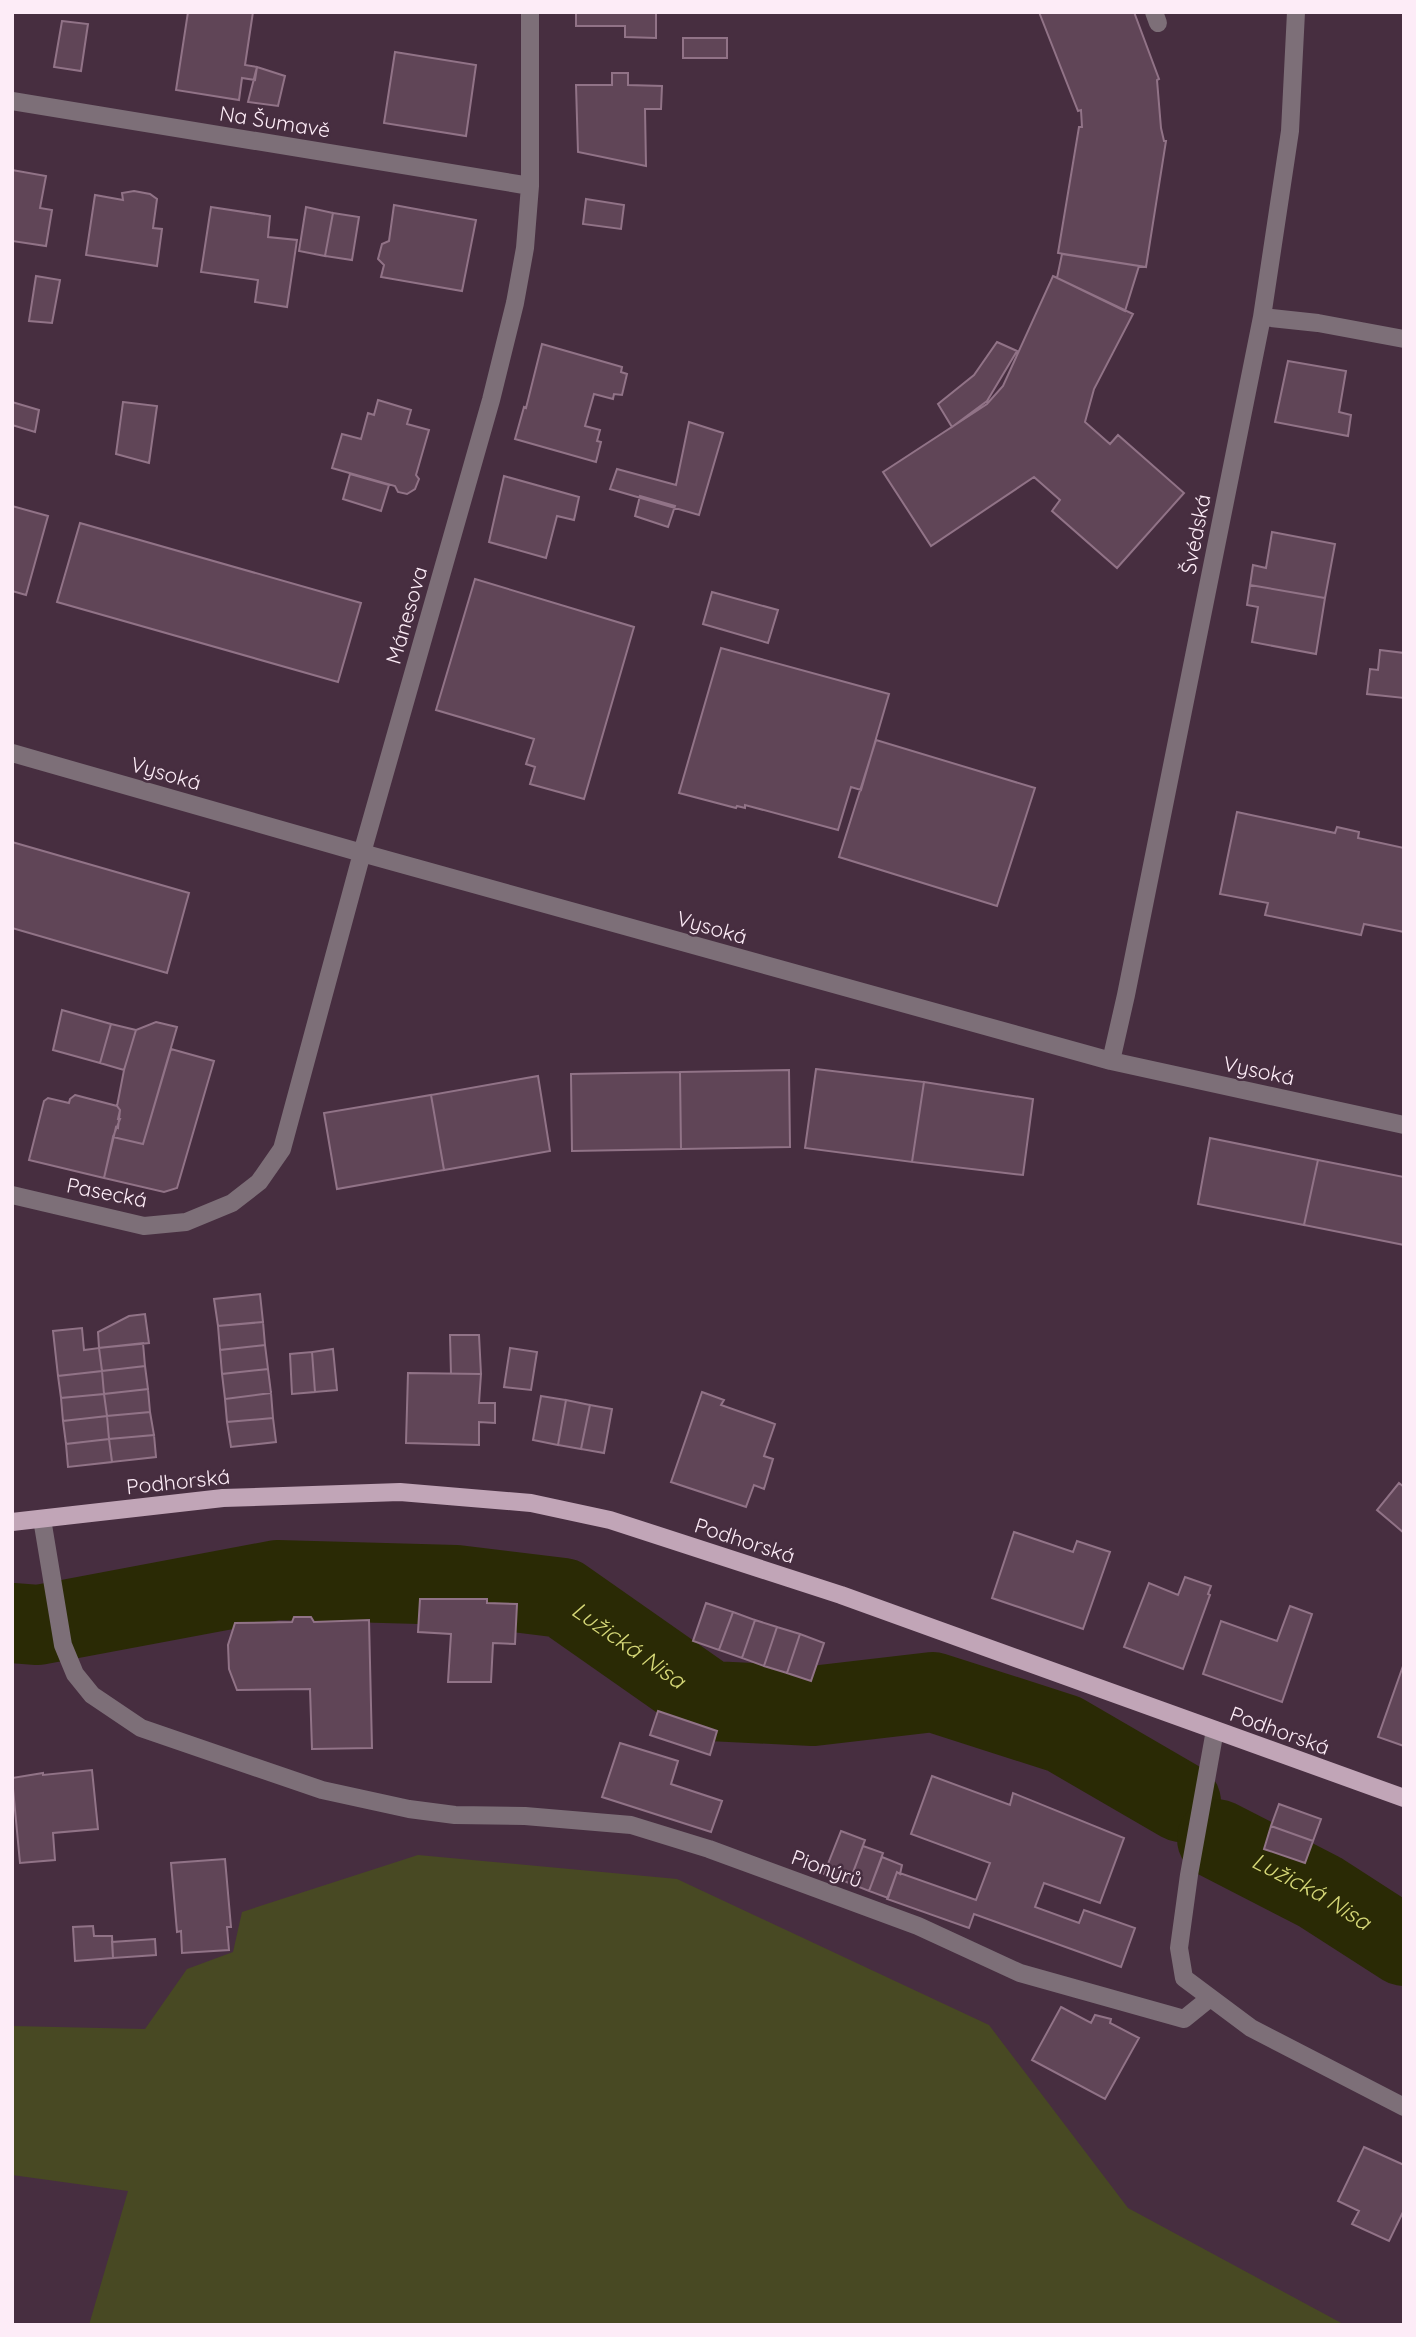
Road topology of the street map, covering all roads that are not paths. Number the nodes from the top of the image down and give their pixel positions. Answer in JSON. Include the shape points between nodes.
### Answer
{"nodes":[{"id":1,"x":530,"y":12,"type":"edge"},
{"id":2,"x":1296,"y":12,"type":"edge"},
{"id":3,"x":12,"y":101,"type":"edge"},
{"id":4,"x":530,"y":186,"type":"junction"},
{"id":5,"x":1262,"y":317,"type":"junction"},
{"id":6,"x":1404,"y":339,"type":"edge"},
{"id":7,"x":12,"y":753,"type":"edge"},
{"id":8,"x":362,"y":853,"type":"junction"},
{"id":9,"x":1111,"y":1061,"type":"junction"},
{"id":10,"x":1404,"y":1125,"type":"edge"},
{"id":11,"x":12,"y":1195,"type":"edge"},
{"id":12,"x":232,"y":1203,"type":"joint"},
{"id":13,"x":43,"y":1519,"type":"junction"},
{"id":14,"x":12,"y":1522,"type":"edge"},
{"id":15,"x":1215,"y":1730,"type":"junction"},
{"id":16,"x":1404,"y":1798,"type":"edge"},
{"id":17,"x":1210,"y":1998,"type":"junction"},
{"id":18,"x":1404,"y":2107,"type":"edge"}],
"edges":[{"from":1,"to":4,"type":"street","name":"Mánesova"},
{"from":2,"to":5,"type":"street","name":"Švédská","via":[[1290,131]]},
{"from":3,"to":4,"type":"street","name":"Na Šumavě"},
{"from":4,"to":8,"type":"street","name":"Mánesova","via":[[525,248],[491,400]]},
{"from":5,"to":6,"type":"street"},
{"from":5,"to":9,"type":"street","name":"Švédská"},
{"from":7,"to":8,"type":"street","name":"Vysoká"},
{"from":8,"to":9,"type":"street","name":"Vysoká"},
{"from":8,"to":12,"type":"street","name":"Mánesova","via":[[282,1149],[259,1182]]},
{"from":9,"to":10,"type":"street","name":"Vysoká"},
{"from":11,"to":12,"type":"street","name":"Pasecká","via":[[144,1226],[186,1222]]},
{"from":13,"to":14,"type":"main road","name":"Podhorská"},
{"from":13,"to":15,"type":"main road","name":"Podhorská","via":[[223,1498],[400,1492],[531,1503],[610,1520],[841,1595]]},
{"from":13,"to":17,"type":"street","name":"Pionýrů","via":[[63,1645],[75,1674],[92,1695],[141,1728],[322,1790],[409,1810],[631,1825],[918,1926],[1020,1973],[1184,2019]]},
{"from":15,"to":16,"type":"main road","name":"Podhorská"},
{"from":15,"to":17,"type":"street","via":[[1179,1948],[1184,1978]]},
{"from":17,"to":18,"type":"street","via":[[1251,2028]]}]}
